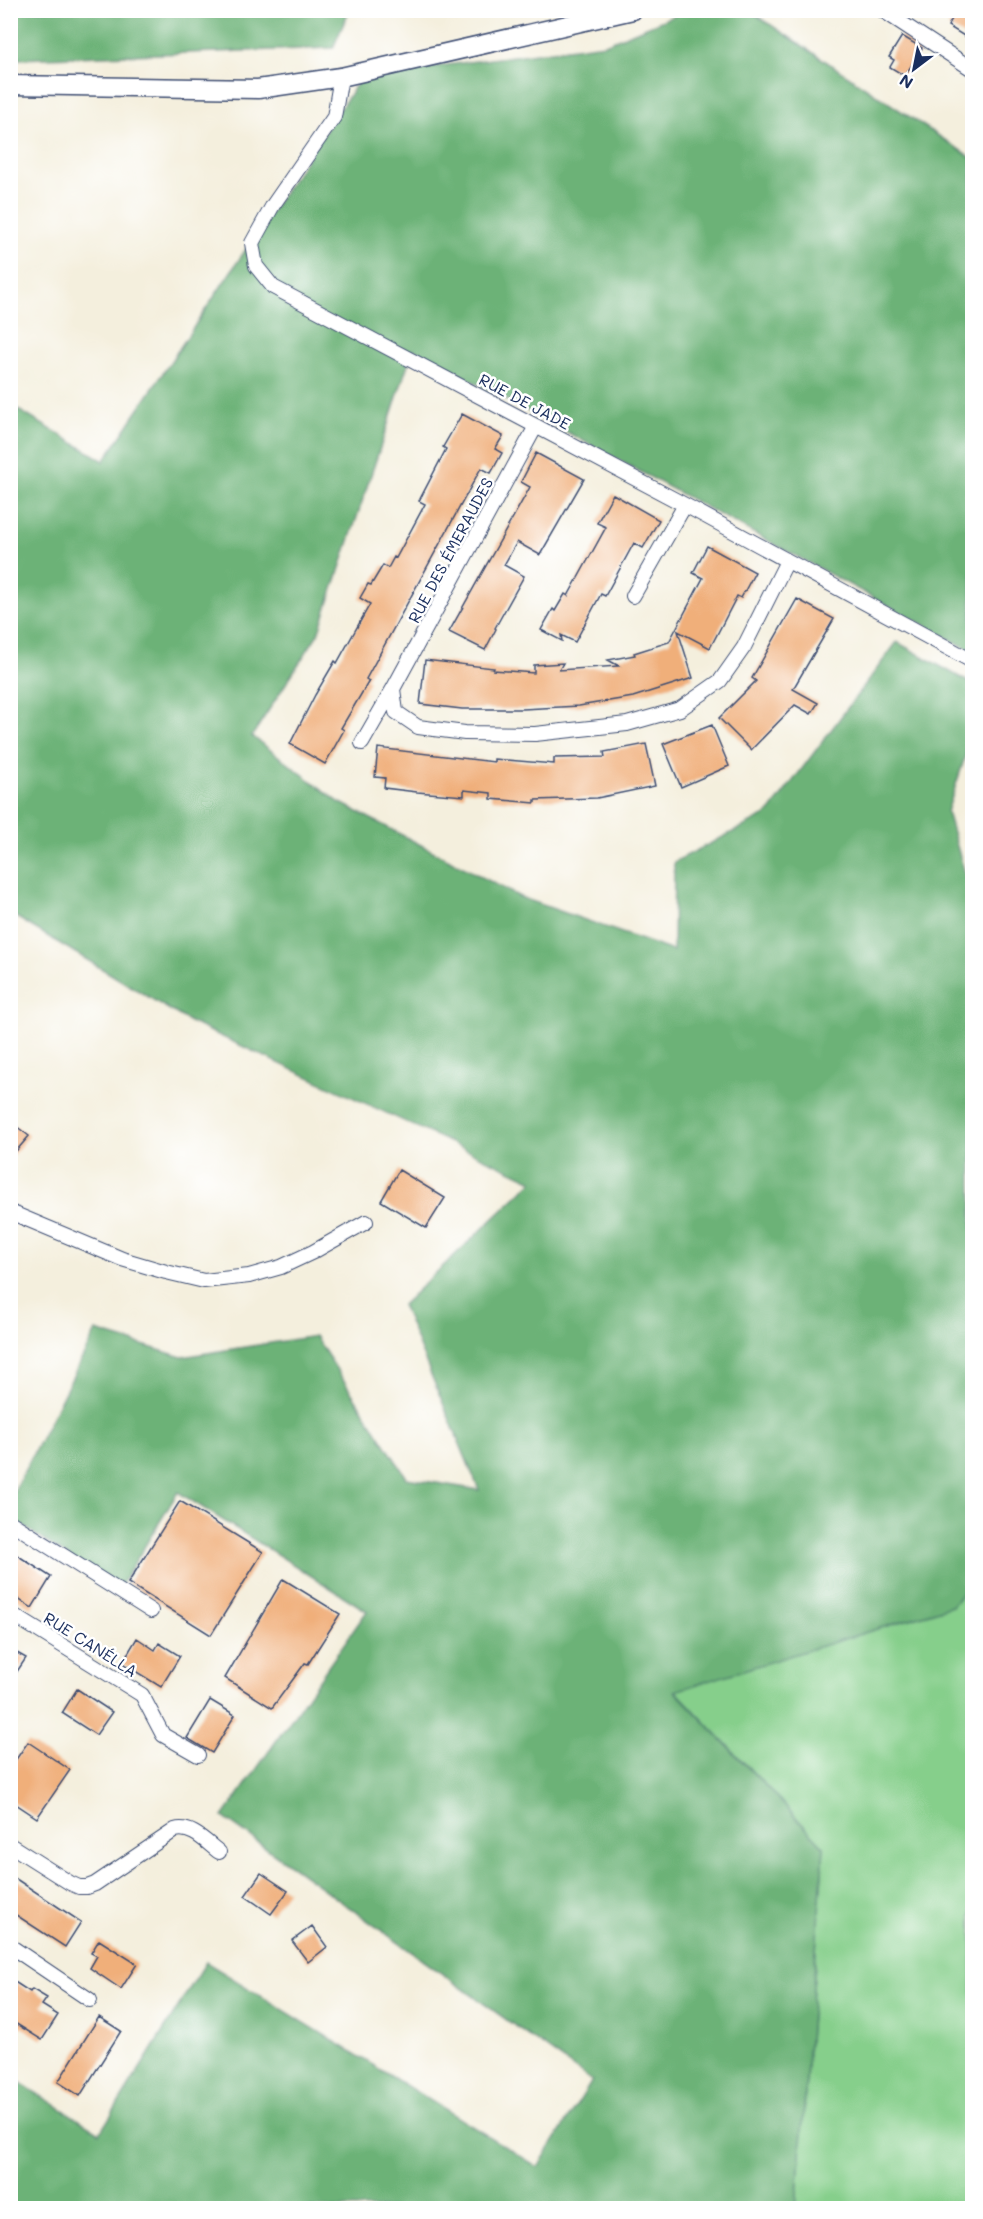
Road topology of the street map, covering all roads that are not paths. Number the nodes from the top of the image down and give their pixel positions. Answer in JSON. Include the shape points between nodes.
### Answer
{"nodes":[{"id":1,"x":633,"y":10,"type":"edge"},
{"id":2,"x":882,"y":10,"type":"edge"},
{"id":3,"x":972,"y":69,"type":"edge"},
{"id":4,"x":341,"y":77,"type":"junction"},
{"id":5,"x":10,"y":85,"type":"edge"},
{"id":6,"x":536,"y":426,"type":"junction"},
{"id":7,"x":685,"y":505,"type":"junction"},
{"id":8,"x":788,"y":561,"type":"junction"},
{"id":9,"x":633,"y":596,"type":"dead end"},
{"id":10,"x":972,"y":661,"type":"edge"},
{"id":11,"x":393,"y":689,"type":"junction"},
{"id":12,"x":362,"y":743,"type":"dead end"},
{"id":13,"x":10,"y":1212,"type":"edge"},
{"id":14,"x":366,"y":1222,"type":"dead end"},
{"id":15,"x":10,"y":1522,"type":"edge"},
{"id":16,"x":151,"y":1611,"type":"dead end"},
{"id":17,"x":10,"y":1613,"type":"edge"},
{"id":18,"x":198,"y":1755,"type":"dead end"},
{"id":19,"x":10,"y":1845,"type":"edge"},
{"id":20,"x":219,"y":1852,"type":"dead end"},
{"id":21,"x":10,"y":1946,"type":"edge"},
{"id":22,"x":90,"y":2000,"type":"dead end"}],
"edges":[{"from":1,"to":4,"type":"street"},
{"from":2,"to":3,"type":"street"},
{"from":4,"to":5,"type":"street","via":[[258,88]]},
{"from":4,"to":6,"type":"street","name":"RUE DE JADE","via":[[334,117],[273,205],[252,243],[256,266],[273,287]]},
{"from":6,"to":7,"type":"street","name":"RUE DE JADE"},
{"from":6,"to":11,"type":"street","name":"RUE DES ÉMERAUDES"},
{"from":7,"to":8,"type":"street","name":"RUE DE JADE"},
{"from":7,"to":9,"type":"street"},
{"from":8,"to":10,"type":"street","name":"RUE DE JADE"},
{"from":8,"to":11,"type":"street","via":[[744,647],[720,681],[680,710],[627,724],[535,734],[465,733],[418,727],[396,712]]},
{"from":11,"to":12,"type":"street","name":"RUE DES ÉMERAUDES"},
{"from":13,"to":14,"type":"street","via":[[122,1259],[204,1281],[249,1276],[281,1267]]},
{"from":15,"to":16,"type":"street"},
{"from":17,"to":18,"type":"street","name":"RUE CANÉLLA","via":[[142,1695],[163,1735]]},
{"from":19,"to":20,"type":"street","via":[[79,1887],[95,1884],[183,1828]]},
{"from":21,"to":22,"type":"street"}]}
